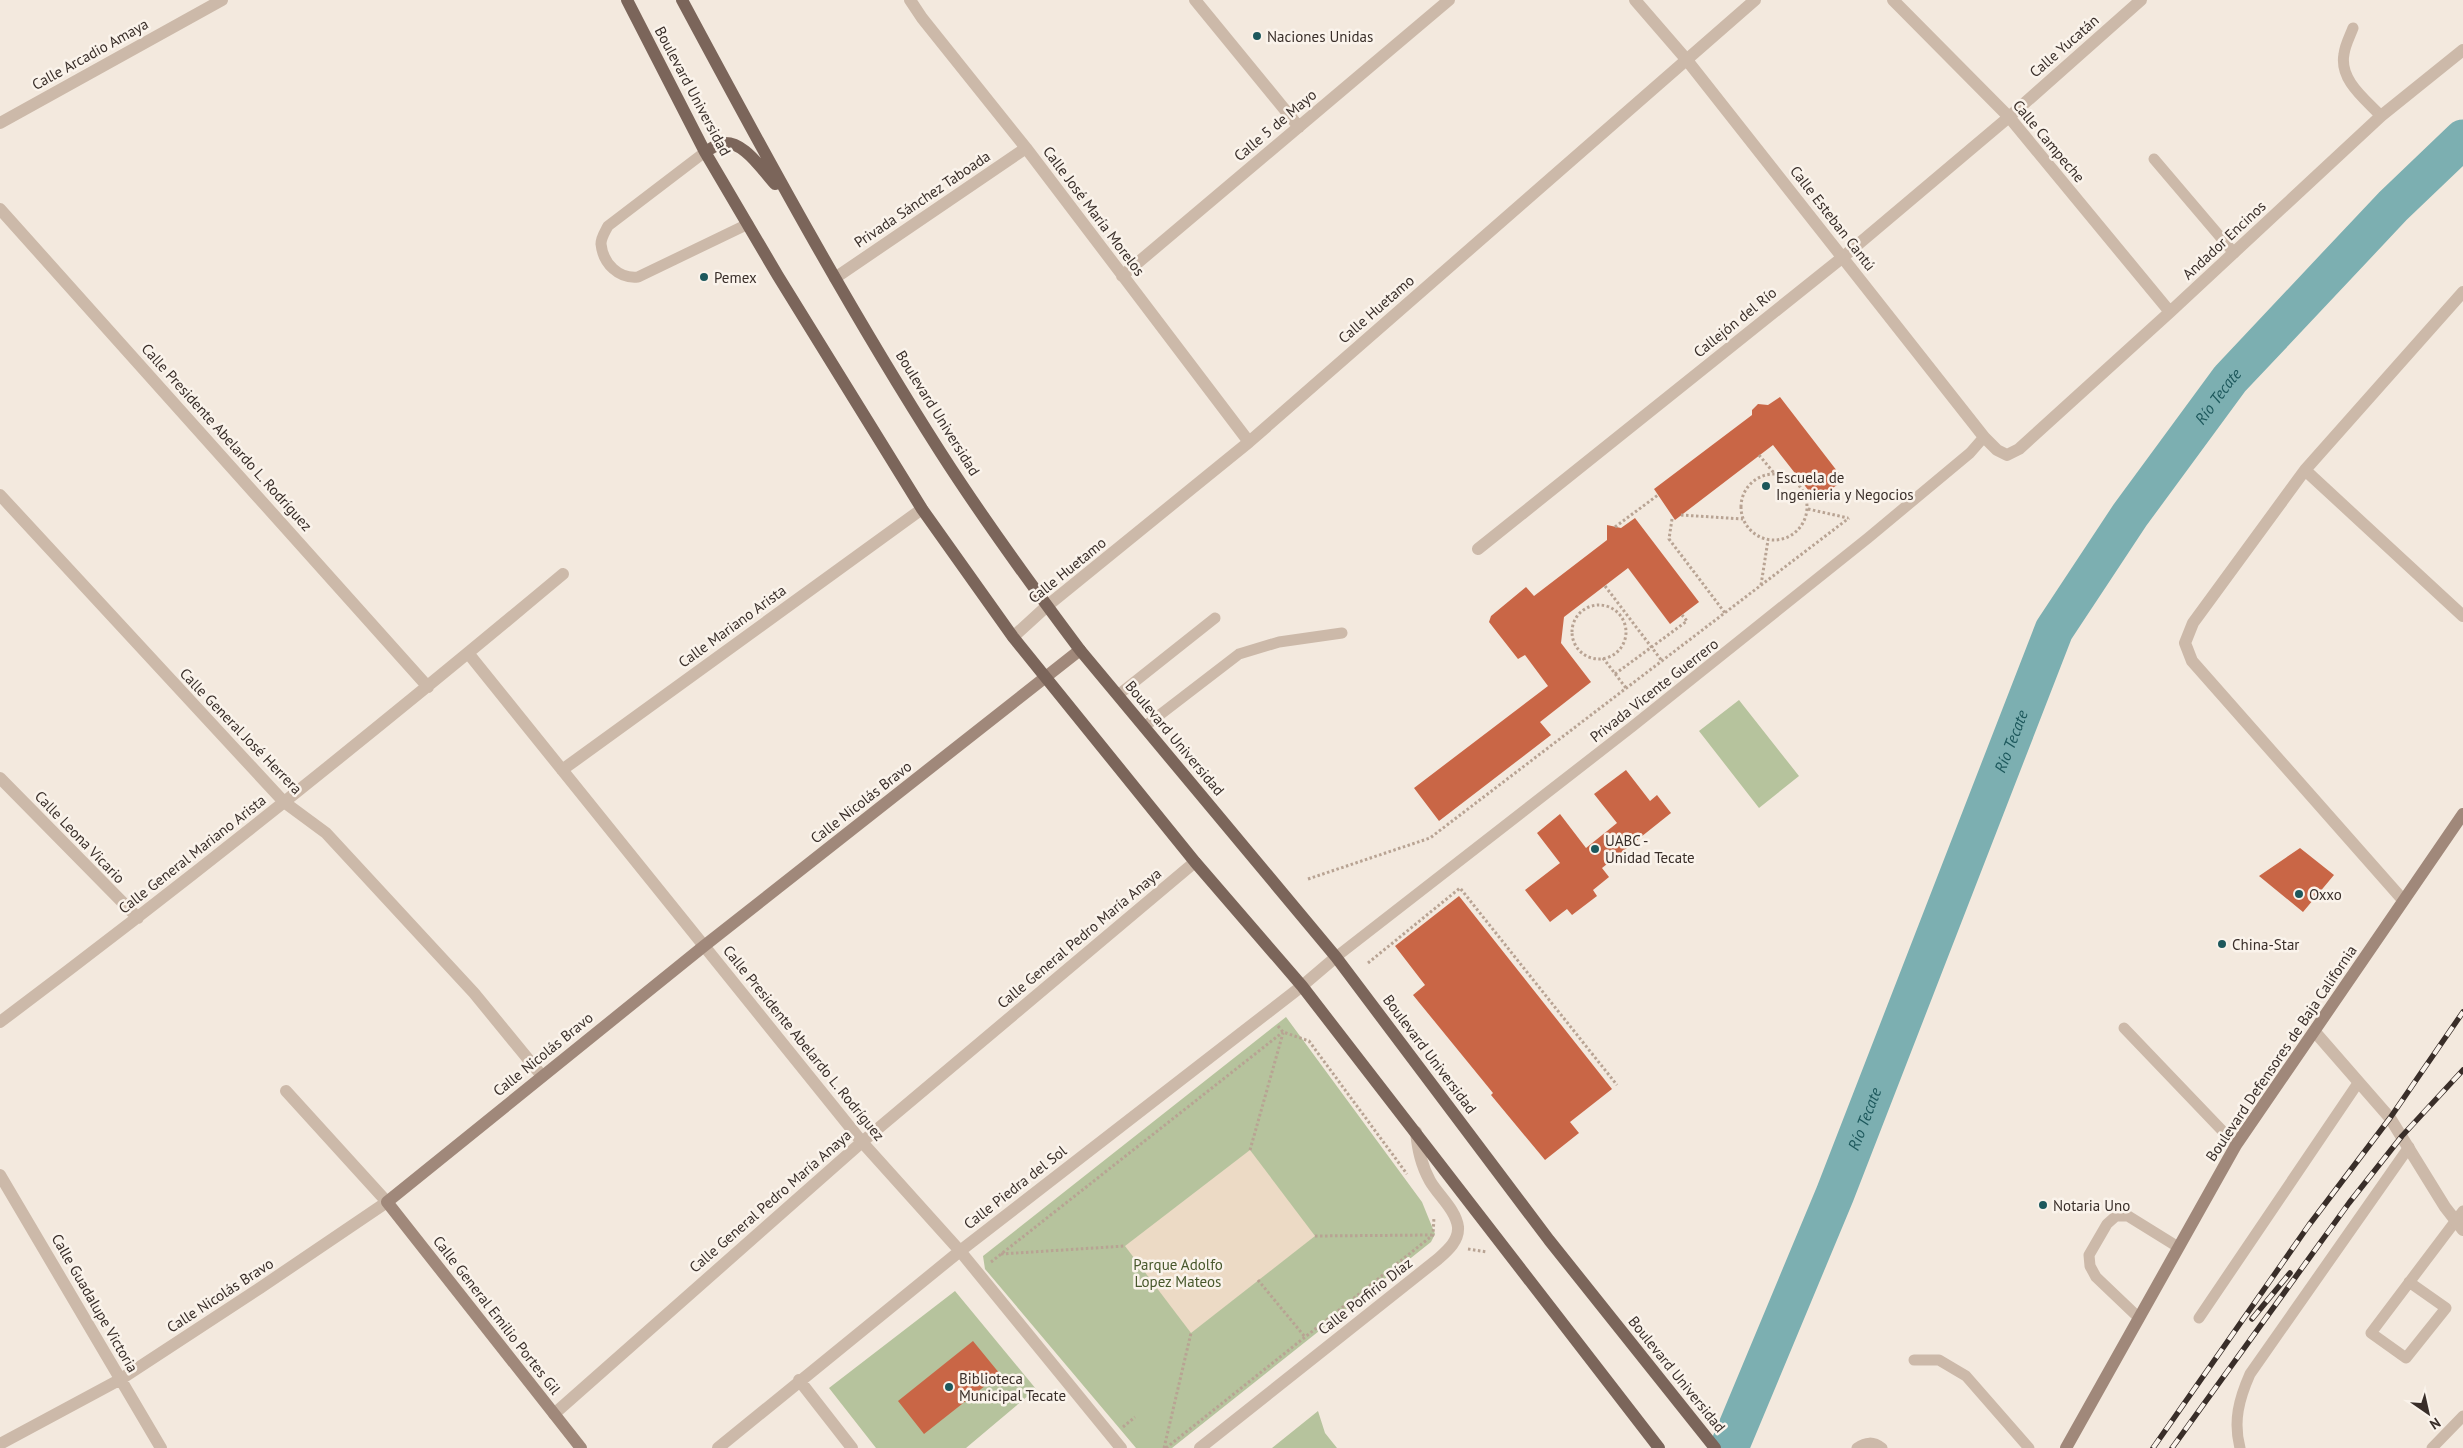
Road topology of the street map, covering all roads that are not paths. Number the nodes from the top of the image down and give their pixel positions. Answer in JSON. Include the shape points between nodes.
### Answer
{"nodes":[{"id":1,"x":222,"y":0,"type":"edge"},
{"id":2,"x":627,"y":0,"type":"edge"},
{"id":3,"x":682,"y":0,"type":"edge"},
{"id":4,"x":910,"y":0,"type":"edge"},
{"id":5,"x":1194,"y":0,"type":"edge"},
{"id":6,"x":1449,"y":0,"type":"edge"},
{"id":7,"x":1634,"y":0,"type":"edge"},
{"id":8,"x":1756,"y":0,"type":"edge"},
{"id":9,"x":1893,"y":0,"type":"edge"},
{"id":10,"x":2141,"y":0,"type":"edge"},
{"id":11,"x":2354,"y":28,"type":"dead end"},
{"id":12,"x":2463,"y":50,"type":"edge"},
{"id":13,"x":1686,"y":59,"type":"junction"},
{"id":14,"x":2381,"y":116,"type":"junction"},
{"id":15,"x":2009,"y":117,"type":"junction"},
{"id":16,"x":0,"y":123,"type":"edge"},
{"id":17,"x":1299,"y":127,"type":"junction"},
{"id":18,"x":1026,"y":148,"type":"junction"},
{"id":19,"x":705,"y":152,"type":"junction"},
{"id":20,"x":2154,"y":159,"type":"dead end"},
{"id":21,"x":787,"y":196,"type":"junction"},
{"id":22,"x":0,"y":209,"type":"edge"},
{"id":23,"x":748,"y":224,"type":"junction"},
{"id":24,"x":2234,"y":253,"type":"junction"},
{"id":25,"x":1843,"y":256,"type":"junction"},
{"id":26,"x":1122,"y":276,"type":"junction"},
{"id":27,"x":835,"y":278,"type":"junction"},
{"id":28,"x":2463,"y":292,"type":"edge"},
{"id":29,"x":2170,"y":312,"type":"junction"},
{"id":30,"x":1984,"y":437,"type":"junction"},
{"id":31,"x":1250,"y":442,"type":"junction"},
{"id":32,"x":2008,"y":455,"type":"joint"},
{"id":33,"x":2305,"y":470,"type":"junction"},
{"id":34,"x":0,"y":495,"type":"edge"},
{"id":35,"x":922,"y":509,"type":"junction"},
{"id":36,"x":1478,"y":549,"type":"dead end"},
{"id":37,"x":563,"y":574,"type":"dead end"},
{"id":38,"x":1047,"y":606,"type":"junction"},
{"id":39,"x":2463,"y":616,"type":"edge"},
{"id":40,"x":1215,"y":618,"type":"dead end"},
{"id":41,"x":1342,"y":634,"type":"dead end"},
{"id":42,"x":1012,"y":637,"type":"junction"},
{"id":43,"x":1080,"y":650,"type":"junction"},
{"id":44,"x":468,"y":653,"type":"junction"},
{"id":45,"x":1045,"y":678,"type":"junction"},
{"id":46,"x":428,"y":688,"type":"junction"},
{"id":47,"x":1118,"y":695,"type":"junction"},
{"id":48,"x":1144,"y":727,"type":"junction"},
{"id":49,"x":562,"y":770,"type":"junction"},
{"id":50,"x":0,"y":778,"type":"edge"},
{"id":51,"x":284,"y":802,"type":"junction"},
{"id":52,"x":2463,"y":814,"type":"edge"},
{"id":53,"x":1195,"y":862,"type":"junction"},
{"id":54,"x":2403,"y":900,"type":"junction"},
{"id":55,"x":138,"y":918,"type":"junction"},
{"id":56,"x":704,"y":946,"type":"junction"},
{"id":57,"x":1336,"y":957,"type":"junction"},
{"id":58,"x":1302,"y":986,"type":"junction"},
{"id":59,"x":0,"y":1022,"type":"edge"},
{"id":60,"x":2124,"y":1028,"type":"dead end"},
{"id":61,"x":2315,"y":1032,"type":"junction"},
{"id":62,"x":542,"y":1076,"type":"junction"},
{"id":63,"x":2358,"y":1083,"type":"junction"},
{"id":64,"x":286,"y":1091,"type":"dead end"},
{"id":65,"x":1416,"y":1132,"type":"junction"},
{"id":66,"x":862,"y":1142,"type":"junction"},
{"id":67,"x":2236,"y":1145,"type":"junction"},
{"id":68,"x":2408,"y":1147,"type":"junction"},
{"id":69,"x":0,"y":1175,"type":"edge"},
{"id":70,"x":387,"y":1202,"type":"junction"},
{"id":71,"x":2461,"y":1221,"type":"edge"},
{"id":72,"x":2178,"y":1246,"type":"junction"},
{"id":73,"x":960,"y":1251,"type":"junction"},
{"id":74,"x":2409,"y":1282,"type":"junction"},
{"id":75,"x":2139,"y":1318,"type":"junction"},
{"id":76,"x":2199,"y":1318,"type":"dead end"},
{"id":77,"x":1914,"y":1360,"type":"dead end"},
{"id":78,"x":121,"y":1379,"type":"junction"},
{"id":79,"x":799,"y":1380,"type":"junction"},
{"id":80,"x":554,"y":1414,"type":"junction"},
{"id":81,"x":2463,"y":1416,"type":"edge"},
{"id":82,"x":1655,"y":1443,"type":"edge"},
{"id":83,"x":0,"y":1444,"type":"edge"},
{"id":84,"x":161,"y":1448,"type":"edge"},
{"id":85,"x":581,"y":1448,"type":"edge"},
{"id":86,"x":718,"y":1448,"type":"edge"},
{"id":87,"x":852,"y":1448,"type":"edge"},
{"id":88,"x":1120,"y":1448,"type":"edge"},
{"id":89,"x":1200,"y":1448,"type":"edge"},
{"id":90,"x":1715,"y":1448,"type":"edge"},
{"id":91,"x":1857,"y":1448,"type":"edge"},
{"id":92,"x":1882,"y":1448,"type":"edge"},
{"id":93,"x":2029,"y":1448,"type":"edge"},
{"id":94,"x":2066,"y":1448,"type":"edge"},
{"id":95,"x":2240,"y":1448,"type":"edge"},
{"id":96,"x":2432,"y":1448,"type":"edge"}],
"edges":[{"from":1,"to":16,"type":"street","name":"Calle Arcadio Amaya"},
{"from":2,"to":19,"type":"main road","name":"Boulevard Universidad"},
{"from":3,"to":21,"type":"main road","name":"Boulevard Universidad"},
{"from":4,"to":18,"type":"street","name":"Calle José María Morelos"},
{"from":5,"to":17,"type":"street"},
{"from":6,"to":17,"type":"street","name":"Calle 5 de Mayo"},
{"from":7,"to":13,"type":"street","name":"Calle Esteban Cantú"},
{"from":8,"to":13,"type":"street","name":"Calle Huetamo"},
{"from":9,"to":15,"type":"street","name":"Calle Campeche"},
{"from":10,"to":15,"type":"street","name":"Calle Yucatán"},
{"from":11,"to":14,"type":"lane","via":[[2344,54],[2344,69],[2348,80]]},
{"from":12,"to":14,"type":"street","name":"Andador Encinos"},
{"from":13,"to":25,"type":"street","name":"Calle Esteban Cantú"},
{"from":13,"to":31,"type":"street","name":"Calle Huetamo"},
{"from":14,"to":24,"type":"street","name":"Andador Encinos"},
{"from":15,"to":25,"type":"street","name":"Callejón del Río"},
{"from":15,"to":29,"type":"street","name":"Calle Campeche"},
{"from":17,"to":26,"type":"street","name":"Calle 5 de Mayo"},
{"from":18,"to":26,"type":"street","name":"Calle José María Morelos"},
{"from":18,"to":27,"type":"street","name":"Privada Sánchez Taboada"},
{"from":19,"to":21,"type":"main road","via":[[721,143],[744,150]]},
{"from":19,"to":23,"type":"main road","name":"Boulevard Universidad"},
{"from":19,"to":23,"type":"lane","via":[[608,226],[601,246],[608,262],[620,276],[638,277]]},
{"from":20,"to":24,"type":"lane"},
{"from":21,"to":27,"type":"main road","name":"Boulevard Universidad"},
{"from":22,"to":46,"type":"street","name":"Calle Presidente Abelardo L. Rodríguez"},
{"from":23,"to":35,"type":"main road","name":"Boulevard Universidad"},
{"from":24,"to":29,"type":"street","name":"Andador Encinos"},
{"from":25,"to":30,"type":"street","name":"Calle Esteban Cantú"},
{"from":25,"to":36,"type":"street","name":"Callejón del Río"},
{"from":26,"to":31,"type":"street","name":"Calle José María Morelos"},
{"from":27,"to":38,"type":"main road","name":"Boulevard Universidad","via":[[941,454]]},
{"from":28,"to":33,"type":"street"},
{"from":29,"to":32,"type":"street","name":"Andador Encinos"},
{"from":30,"to":32,"type":"street","name":"Calle Esteban Cantú","via":[[1997,450]]},
{"from":30,"to":57,"type":"lane","name":"Privada Vicente Guerrero","via":[[1970,453],[1861,544]]},
{"from":31,"to":38,"type":"street","name":"Calle Huetamo"},
{"from":33,"to":39,"type":"street"},
{"from":33,"to":54,"type":"street","via":[[2193,623],[2184,643],[2192,661]]},
{"from":34,"to":51,"type":"street","name":"Calle General José Herrera"},
{"from":35,"to":42,"type":"main road","name":"Boulevard Universidad"},
{"from":35,"to":49,"type":"street","name":"Calle Mariano Arista"},
{"from":37,"to":44,"type":"street","name":"Calle General Mariano Arista"},
{"from":38,"to":42,"type":"street","name":"Calle Huetamo"},
{"from":38,"to":43,"type":"main road","name":"Boulevard Universidad"},
{"from":40,"to":47,"type":"lane"},
{"from":41,"to":48,"type":"lane","via":[[1279,642],[1239,654]]},
{"from":42,"to":45,"type":"main road","name":"Boulevard Universidad"},
{"from":43,"to":45,"type":"street","name":"Calle Nicolás Bravo"},
{"from":43,"to":47,"type":"main road","name":"Boulevard Universidad"},
{"from":44,"to":46,"type":"street","name":"Calle General Mariano Arista"},
{"from":44,"to":49,"type":"street","name":"Calle Presidente Abelardo L. Rodríguez"},
{"from":45,"to":53,"type":"main road","name":"Boulevard Universidad"},
{"from":45,"to":56,"type":"street","name":"Calle Nicolás Bravo"},
{"from":46,"to":51,"type":"street","name":"Calle General Mariano Arista"},
{"from":47,"to":48,"type":"main road","name":"Boulevard Universidad"},
{"from":48,"to":57,"type":"main road","name":"Boulevard Universidad"},
{"from":49,"to":56,"type":"street","name":"Calle Presidente Abelardo L. Rodríguez"},
{"from":50,"to":55,"type":"street","name":"Calle Leona Vicario"},
{"from":51,"to":55,"type":"street","name":"Calle General Mariano Arista"},
{"from":51,"to":62,"type":"street","name":"Calle General José Herrera","via":[[326,833],[474,993]]},
{"from":52,"to":54,"type":"street","name":"Boulevard Defensores de Baja California"},
{"from":53,"to":58,"type":"main road","name":"Boulevard Universidad"},
{"from":53,"to":66,"type":"street","name":"Calle General Pedro María Anaya"},
{"from":54,"to":61,"type":"street","name":"Boulevard Defensores de Baja California"},
{"from":55,"to":59,"type":"street","name":"Calle General Mariano Arista"},
{"from":56,"to":62,"type":"street","name":"Calle Nicolás Bravo"},
{"from":56,"to":66,"type":"street","name":"Calle Presidente Abelardo L. Rodríguez"},
{"from":57,"to":58,"type":"street","name":"Calle Piedra del Sol"},
{"from":57,"to":90,"type":"main road","name":"Boulevard Universidad","via":[[1549,1240]]},
{"from":58,"to":65,"type":"main road","name":"Boulevard Universidad"},
{"from":58,"to":73,"type":"street","name":"Calle Piedra del Sol"},
{"from":60,"to":67,"type":"lane"},
{"from":61,"to":63,"type":"street"},
{"from":61,"to":67,"type":"street","name":"Boulevard Defensores de Baja California"},
{"from":62,"to":70,"type":"street","name":"Calle Nicolás Bravo"},
{"from":63,"to":68,"type":"street","via":[[2382,1107]]},
{"from":63,"to":76,"type":"lane"},
{"from":64,"to":70,"type":"street"},
{"from":65,"to":82,"type":"main road","name":"Boulevard Universidad"},
{"from":65,"to":89,"type":"street","name":"Calle Porfirio Díaz","via":[[1420,1159],[1430,1182],[1455,1218],[1458,1229],[1451,1246]]},
{"from":66,"to":73,"type":"street","name":"Calle Presidente Abelardo L. Rodríguez"},
{"from":66,"to":80,"type":"street","name":"Calle General Pedro María Anaya"},
{"from":67,"to":72,"type":"street","name":"Boulevard Defensores de Baja California"},
{"from":68,"to":71,"type":"street"},
{"from":68,"to":95,"type":"lane","via":[[2250,1374],[2236,1417]]},
{"from":69,"to":78,"type":"street","name":"Calle Guadalupe Victoria"},
{"from":70,"to":78,"type":"street","name":"Calle Nicolás Bravo"},
{"from":70,"to":80,"type":"street","name":"Calle General Emilio Portes Gil"},
{"from":71,"to":74,"type":"lane"},
{"from":72,"to":75,"type":"street","name":"Boulevard Defensores de Baja California"},
{"from":72,"to":75,"type":"lane","via":[[2128,1216],[2116,1216],[2107,1224],[2089,1255],[2096,1277]]},
{"from":73,"to":79,"type":"street","name":"Calle Piedra del Sol"},
{"from":73,"to":88,"type":"street","name":"Calle Presidente Abelardo L. Rodríguez"},
{"from":74,"to":74,"type":"lane","via":[[2371,1333],[2406,1358],[2446,1308]]},
{"from":75,"to":94,"type":"street","name":"Boulevard Defensores de Baja California"},
{"from":77,"to":93,"type":"lane","via":[[1939,1360],[1966,1376]]},
{"from":78,"to":83,"type":"street","name":"Calle Nicolás Bravo"},
{"from":78,"to":84,"type":"street","name":"Calle Guadalupe Victoria"},
{"from":79,"to":86,"type":"street","name":"Calle Piedra del Sol"},
{"from":79,"to":87,"type":"street"},
{"from":80,"to":85,"type":"street","name":"Calle General Emilio Portes Gil"},
{"from":81,"to":96,"type":"lane"},
{"from":91,"to":92,"type":"lane","via":[[1866,1443]]}]}
